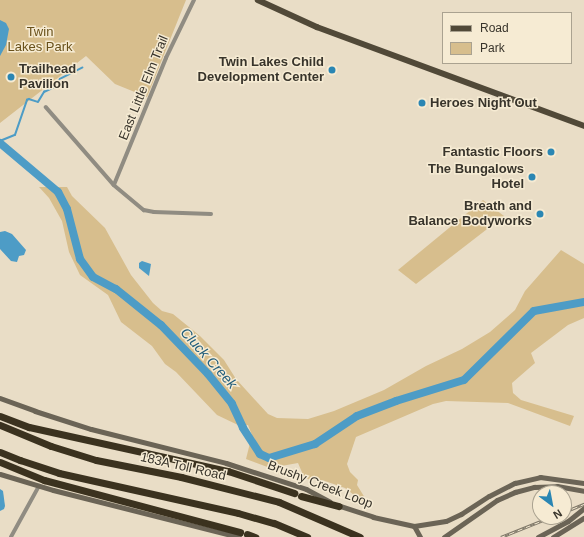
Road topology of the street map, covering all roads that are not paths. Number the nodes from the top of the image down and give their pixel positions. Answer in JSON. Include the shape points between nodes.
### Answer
{"nodes":[{"id":1,"x":194,"y":0,"type":"edge"},
{"id":2,"x":258,"y":0,"type":"edge"},
{"id":3,"x":46,"y":107,"type":"dead end"},
{"id":4,"x":584,"y":126,"type":"edge"},
{"id":5,"x":114,"y":185,"type":"junction"},
{"id":6,"x":211,"y":214,"type":"dead end"},
{"id":7,"x":0,"y":398,"type":"edge"},
{"id":8,"x":0,"y":416,"type":"edge"},
{"id":9,"x":0,"y":425,"type":"edge"},
{"id":10,"x":0,"y":452,"type":"edge"},
{"id":11,"x":0,"y":462,"type":"edge"},
{"id":12,"x":0,"y":474,"type":"edge"},
{"id":13,"x":584,"y":483,"type":"edge"},
{"id":14,"x":39,"y":486,"type":"junction"},
{"id":15,"x":584,"y":491,"type":"edge"},
{"id":16,"x":339,"y":506,"type":"junction"},
{"id":17,"x":584,"y":508,"type":"edge"},
{"id":18,"x":584,"y":518,"type":"edge"},
{"id":19,"x":414,"y":526,"type":"junction"},
{"id":20,"x":242,"y":534,"type":"edge"},
{"id":21,"x":11,"y":537,"type":"edge"},
{"id":22,"x":255,"y":537,"type":"edge"},
{"id":23,"x":307,"y":537,"type":"edge"},
{"id":24,"x":360,"y":537,"type":"edge"},
{"id":25,"x":420,"y":537,"type":"edge"},
{"id":26,"x":444,"y":537,"type":"edge"},
{"id":27,"x":538,"y":537,"type":"edge"},
{"id":28,"x":553,"y":537,"type":"edge"}],
"edges":[{"from":1,"to":5,"type":"street","name":"East Little Elm Trail","via":[[166,58]]},
{"from":2,"to":4,"type":"main road","via":[[318,27]]},
{"from":3,"to":5,"type":"street"},
{"from":5,"to":6,"type":"street","via":[[144,210]]},
{"from":7,"to":16,"type":"main road","name":"Brushy Creek Loop","via":[[35,412],[226,463],[299,487]]},
{"from":8,"to":16,"type":"highway","via":[[28,427],[228,471]]},
{"from":9,"to":24,"type":"highway","name":"183A Toll Road","via":[[51,446],[96,460],[181,477],[279,502]]},
{"from":10,"to":23,"type":"highway","via":[[59,472],[238,513],[274,523]]},
{"from":11,"to":20,"type":"highway","via":[[44,480]]},
{"from":12,"to":14,"type":"main road"},
{"from":13,"to":19,"type":"main road","name":"Brushy Creek Loop","via":[[540,477],[515,483],[446,521]]},
{"from":14,"to":20,"type":"main road"},
{"from":14,"to":21,"type":"street"},
{"from":15,"to":26,"type":"main road","via":[[557,486],[534,487],[514,492],[497,500]]},
{"from":16,"to":19,"type":"main road","name":"Brushy Creek Loop"},
{"from":17,"to":27,"type":"main road"},
{"from":18,"to":28,"type":"main road"},
{"from":19,"to":25,"type":"main road"},
{"from":20,"to":22,"type":"highway"}]}
